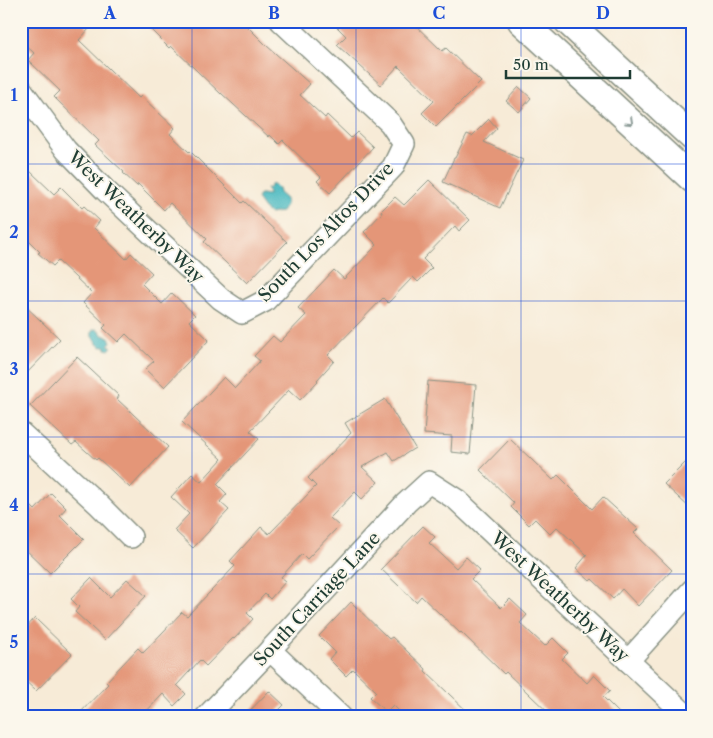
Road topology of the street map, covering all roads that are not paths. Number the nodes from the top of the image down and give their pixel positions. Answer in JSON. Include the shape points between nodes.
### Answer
{"nodes":[{"id":1,"x":281,"y":21,"type":"edge"},
{"id":2,"x":521,"y":21,"type":"edge"},
{"id":3,"x":568,"y":21,"type":"edge"},
{"id":4,"x":21,"y":89,"type":"edge"},
{"id":5,"x":692,"y":137,"type":"edge"},
{"id":6,"x":692,"y":179,"type":"edge"},
{"id":7,"x":242,"y":313,"type":"joint"},
{"id":8,"x":21,"y":433,"type":"edge"},
{"id":9,"x":429,"y":482,"type":"joint"},
{"id":10,"x":131,"y":537,"type":"dead end"},
{"id":11,"x":692,"y":590,"type":"edge"},
{"id":12,"x":270,"y":650,"type":"junction"},
{"id":13,"x":628,"y":660,"type":"junction"},
{"id":14,"x":206,"y":717,"type":"edge"},
{"id":15,"x":341,"y":717,"type":"edge"},
{"id":16,"x":688,"y":717,"type":"edge"}],
"edges":[{"from":1,"to":7,"type":"street","name":"South Los Altos Drive","via":[[390,123],[404,144],[393,166],[265,301]]},
{"from":2,"to":6,"type":"main road","one_way":true},
{"from":3,"to":5,"type":"main road"},
{"from":4,"to":7,"type":"street","name":"West Weatherby Way","via":[[66,150],[105,190],[221,299]]},
{"from":8,"to":10,"type":"street"},
{"from":9,"to":12,"type":"street","name":"South Carriage Lane"},
{"from":9,"to":13,"type":"street","name":"West Weatherby Way","via":[[457,500]]},
{"from":11,"to":13,"type":"street"},
{"from":12,"to":14,"type":"street","name":"South Carriage Lane"},
{"from":12,"to":15,"type":"street"},
{"from":13,"to":16,"type":"street","name":"West Weatherby Way"}]}
